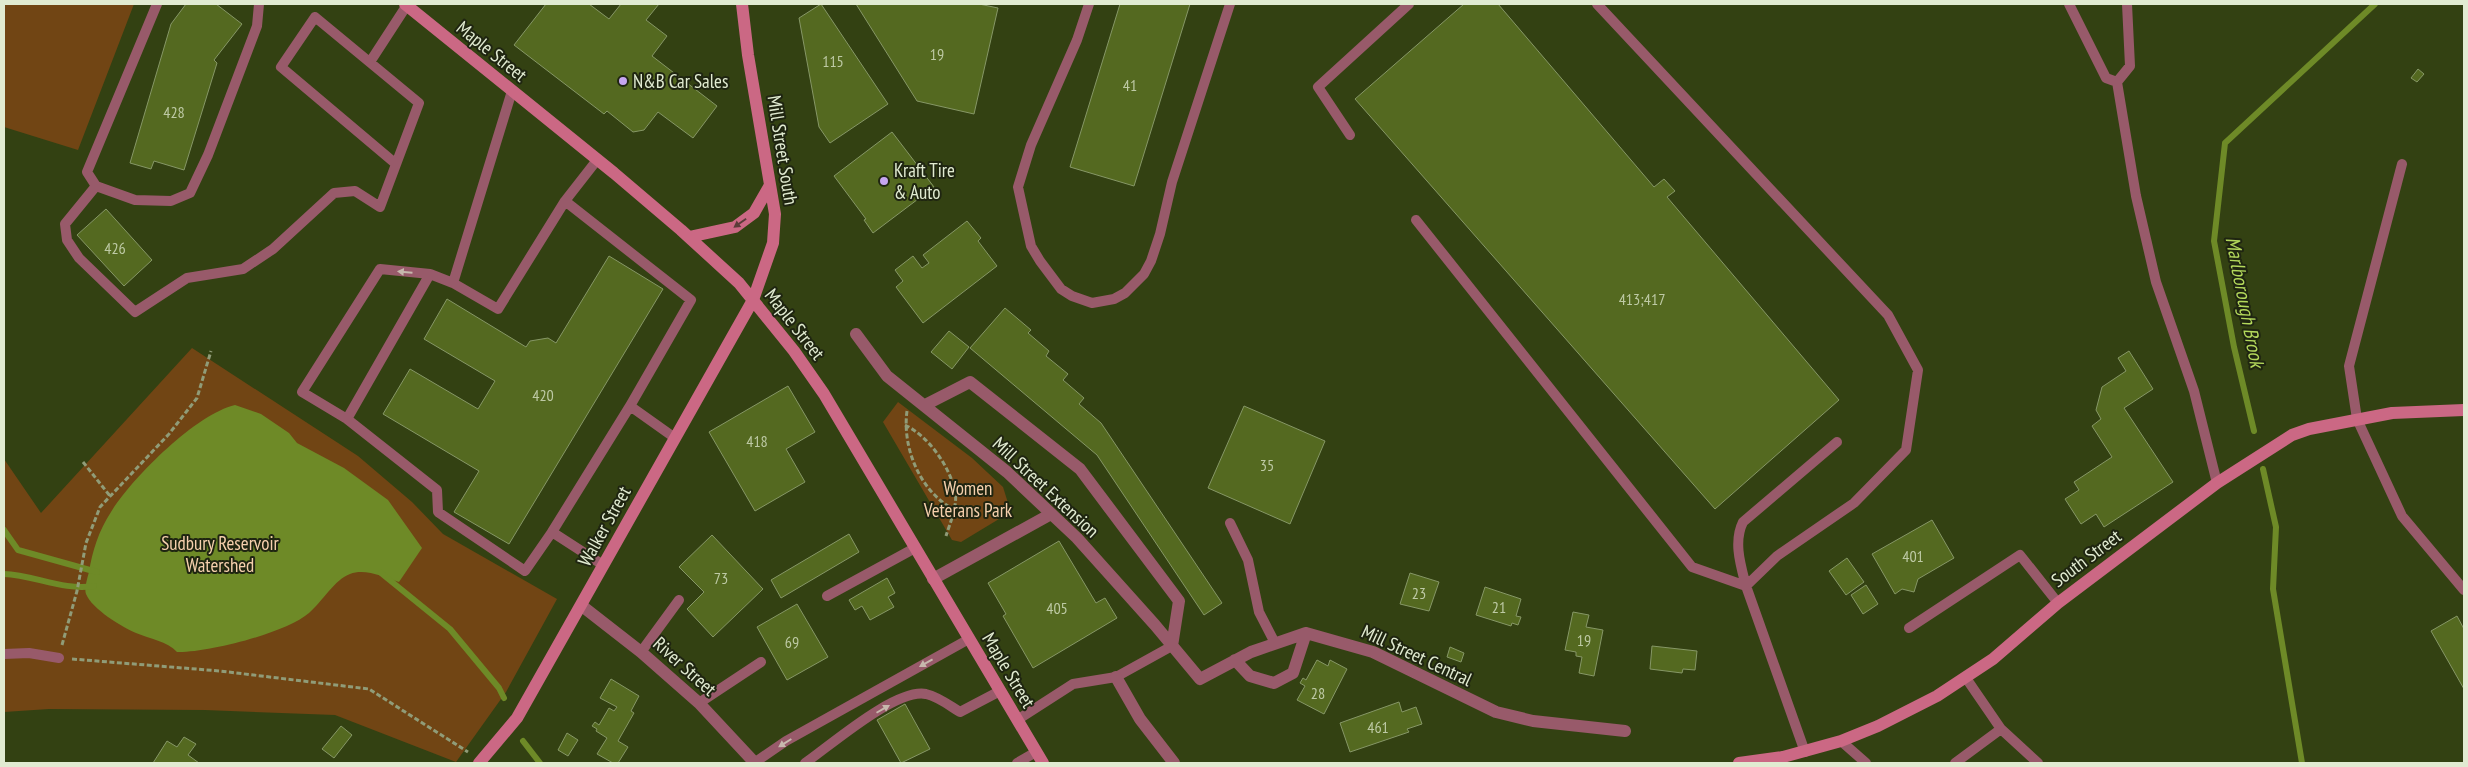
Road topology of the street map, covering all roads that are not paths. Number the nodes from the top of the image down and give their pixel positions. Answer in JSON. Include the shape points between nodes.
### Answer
{"nodes":[{"id":1,"x":157,"y":4,"type":"edge"},
{"id":2,"x":259,"y":4,"type":"edge"},
{"id":3,"x":406,"y":4,"type":"edge"},
{"id":4,"x":742,"y":4,"type":"edge"},
{"id":5,"x":1089,"y":4,"type":"edge"},
{"id":6,"x":1230,"y":4,"type":"edge"},
{"id":7,"x":1409,"y":4,"type":"edge"},
{"id":8,"x":1597,"y":4,"type":"edge"},
{"id":9,"x":2069,"y":4,"type":"edge"},
{"id":10,"x":2127,"y":4,"type":"edge"},
{"id":11,"x":370,"y":62,"type":"junction"},
{"id":12,"x":2117,"y":82,"type":"junction"},
{"id":13,"x":512,"y":91,"type":"junction"},
{"id":14,"x":1350,"y":135,"type":"dead end"},
{"id":15,"x":597,"y":160,"type":"junction"},
{"id":16,"x":396,"y":164,"type":"junction"},
{"id":17,"x":2402,"y":164,"type":"dead end"},
{"id":18,"x":770,"y":185,"type":"junction"},
{"id":19,"x":96,"y":186,"type":"junction"},
{"id":20,"x":565,"y":201,"type":"junction"},
{"id":21,"x":1416,"y":220,"type":"dead end"},
{"id":22,"x":689,"y":237,"type":"junction"},
{"id":23,"x":430,"y":274,"type":"junction"},
{"id":24,"x":454,"y":283,"type":"junction"},
{"id":25,"x":753,"y":300,"type":"junction"},
{"id":26,"x":856,"y":334,"type":"dead end"},
{"id":27,"x":925,"y":405,"type":"junction"},
{"id":28,"x":630,"y":406,"type":"junction"},
{"id":29,"x":2464,"y":410,"type":"edge"},
{"id":30,"x":347,"y":419,"type":"junction"},
{"id":31,"x":2357,"y":419,"type":"junction"},
{"id":32,"x":675,"y":438,"type":"junction"},
{"id":33,"x":1837,"y":442,"type":"dead end"},
{"id":34,"x":2217,"y":484,"type":"junction"},
{"id":35,"x":1050,"y":514,"type":"junction"},
{"id":36,"x":1230,"y":523,"type":"dead end"},
{"id":37,"x":552,"y":532,"type":"junction"},
{"id":38,"x":915,"y":548,"type":"junction"},
{"id":39,"x":603,"y":565,"type":"junction"},
{"id":40,"x":933,"y":579,"type":"junction"},
{"id":41,"x":1746,"y":586,"type":"junction"},
{"id":42,"x":2464,"y":590,"type":"edge"},
{"id":43,"x":826,"y":596,"type":"dead end"},
{"id":44,"x":679,"y":600,"type":"dead end"},
{"id":45,"x":2058,"y":603,"type":"junction"},
{"id":46,"x":582,"y":606,"type":"junction"},
{"id":47,"x":1910,"y":628,"type":"dead end"},
{"id":48,"x":1306,"y":633,"type":"junction"},
{"id":49,"x":969,"y":639,"type":"junction"},
{"id":50,"x":1275,"y":643,"type":"junction"},
{"id":51,"x":1172,"y":646,"type":"junction"},
{"id":52,"x":641,"y":652,"type":"junction"},
{"id":53,"x":4,"y":654,"type":"edge"},
{"id":54,"x":59,"y":658,"type":"road end"},
{"id":55,"x":1235,"y":660,"type":"junction"},
{"id":56,"x":761,"y":662,"type":"dead end"},
{"id":57,"x":1116,"y":677,"type":"junction"},
{"id":58,"x":1966,"y":678,"type":"junction"},
{"id":59,"x":1000,"y":691,"type":"junction"},
{"id":60,"x":698,"y":703,"type":"junction"},
{"id":61,"x":1017,"y":720,"type":"junction"},
{"id":62,"x":2002,"y":729,"type":"junction"},
{"id":63,"x":1625,"y":731,"type":"dead end"},
{"id":64,"x":1841,"y":741,"type":"junction"},
{"id":65,"x":1036,"y":752,"type":"junction"},
{"id":66,"x":1804,"y":752,"type":"junction"},
{"id":67,"x":479,"y":763,"type":"edge"},
{"id":68,"x":754,"y":763,"type":"edge"},
{"id":69,"x":805,"y":763,"type":"edge"},
{"id":70,"x":1017,"y":763,"type":"edge"},
{"id":71,"x":1043,"y":763,"type":"edge"},
{"id":72,"x":1174,"y":763,"type":"edge"},
{"id":73,"x":1744,"y":763,"type":"edge"},
{"id":74,"x":1866,"y":763,"type":"edge"},
{"id":75,"x":1955,"y":763,"type":"edge"},
{"id":76,"x":2038,"y":763,"type":"edge"}],
"edges":[{"from":1,"to":19,"type":"lane","via":[[86,172]]},
{"from":2,"to":19,"type":"lane","via":[[257,26],[208,155],[190,193],[171,201],[135,200]]},
{"from":3,"to":11,"type":"lane"},
{"from":3,"to":13,"type":"main road","name":"Maple Street"},
{"from":4,"to":18,"type":"main road","name":"Mill Street South"},
{"from":5,"to":6,"type":"lane","via":[[1077,40],[1031,145],[1018,187],[1031,246],[1040,261],[1061,289],[1092,303],[1114,300],[1125,293],[1144,274],[1151,260],[1172,182]]},
{"from":7,"to":14,"type":"lane","via":[[1318,87]]},
{"from":8,"to":41,"type":"lane","via":[[1888,315],[1918,370],[1906,450],[1854,504],[1778,556]]},
{"from":9,"to":12,"type":"lane","via":[[2106,78]]},
{"from":10,"to":12,"type":"lane","via":[[2130,66]]},
{"from":11,"to":16,"type":"lane","via":[[419,103]]},
{"from":11,"to":16,"type":"lane","via":[[315,17],[281,66]]},
{"from":12,"to":34,"type":"lane","via":[[2136,196],[2156,282],[2194,391]]},
{"from":13,"to":15,"type":"main road","name":"Maple Street"},
{"from":13,"to":24,"type":"lane"},
{"from":15,"to":20,"type":"lane"},
{"from":15,"to":22,"type":"main road","name":"Maple Street"},
{"from":16,"to":19,"type":"lane","via":[[380,207],[355,191],[334,193],[273,249],[243,269],[187,278],[135,312],[79,258],[67,240],[65,224]]},
{"from":17,"to":31,"type":"lane","via":[[2349,366]]},
{"from":18,"to":22,"type":"main road","one_way":true,"via":[[754,213],[735,227]]},
{"from":18,"to":25,"type":"main road","name":"Mill Street South","via":[[775,214],[773,243]]},
{"from":20,"to":24,"type":"lane","via":[[498,309]]},
{"from":20,"to":28,"type":"lane","via":[[691,300]]},
{"from":21,"to":41,"type":"lane","via":[[1692,567]]},
{"from":22,"to":25,"type":"main road","name":"Maple Street"},
{"from":23,"to":24,"type":"lane"},
{"from":23,"to":30,"type":"lane"},
{"from":23,"to":30,"type":"lane","one_way":true,"via":[[380,269],[302,392]]},
{"from":25,"to":32,"type":"main road","name":"Walker Street"},
{"from":25,"to":38,"type":"main road","name":"Maple Street","via":[[824,394]]},
{"from":26,"to":27,"type":"street","name":"Mill Street Extension","via":[[887,376]]},
{"from":27,"to":35,"type":"street","name":"Mill Street Extension","via":[[1007,472]]},
{"from":27,"to":51,"type":"street","via":[[970,382],[1080,469],[1179,601]]},
{"from":28,"to":32,"type":"lane"},
{"from":28,"to":37,"type":"lane"},
{"from":29,"to":31,"type":"main road","name":"South Street","via":[[2392,412]]},
{"from":30,"to":37,"type":"lane","via":[[437,490],[438,512],[525,571]]},
{"from":31,"to":34,"type":"main road","name":"South Street","via":[[2292,435]]},
{"from":31,"to":42,"type":"lane","via":[[2402,516]]},
{"from":32,"to":39,"type":"main road","name":"Walker Street"},
{"from":33,"to":41,"type":"lane","via":[[1743,522],[1739,531],[1739,552]]},
{"from":34,"to":45,"type":"main road","name":"South Street"},
{"from":35,"to":40,"type":"street"},
{"from":35,"to":51,"type":"street","name":"Mill Street Extension","via":[[1083,546]]},
{"from":36,"to":50,"type":"lane","via":[[1248,560],[1259,612]]},
{"from":37,"to":39,"type":"lane"},
{"from":38,"to":40,"type":"main road","name":"Maple Street"},
{"from":38,"to":43,"type":"lane"},
{"from":39,"to":46,"type":"main road","name":"Walker Street"},
{"from":40,"to":49,"type":"main road","name":"Maple Street"},
{"from":41,"to":66,"type":"lane"},
{"from":44,"to":52,"type":"lane"},
{"from":45,"to":47,"type":"lane","via":[[2020,555]]},
{"from":45,"to":58,"type":"main road","name":"South Street"},
{"from":46,"to":52,"type":"street","name":"River Street"},
{"from":46,"to":67,"type":"main road","name":"Walker Street","via":[[517,718]]},
{"from":48,"to":50,"type":"street"},
{"from":48,"to":55,"type":"street","via":[[1293,674],[1274,683],[1250,676]]},
{"from":48,"to":63,"type":"street","name":"Mill Street Central","via":[[1373,652],[1496,712],[1533,722]]},
{"from":49,"to":59,"type":"main road","name":"Maple Street"},
{"from":49,"to":68,"type":"lane","one_way":true},
{"from":50,"to":55,"type":"street"},
{"from":51,"to":55,"type":"street","name":"Mill Street Extension","via":[[1200,679]]},
{"from":51,"to":57,"type":"lane"},
{"from":52,"to":60,"type":"street","name":"River Street"},
{"from":53,"to":54,"type":"lane","via":[[29,653]]},
{"from":56,"to":60,"type":"lane"},
{"from":57,"to":61,"type":"lane","via":[[1073,684]]},
{"from":57,"to":72,"type":"street","via":[[1140,719]]},
{"from":58,"to":62,"type":"lane"},
{"from":58,"to":64,"type":"main road","name":"South Street","via":[[1907,713]]},
{"from":59,"to":61,"type":"main road","name":"Maple Street"},
{"from":69,"to":59,"type":"lane","one_way":true,"via":[[860,722],[907,695],[926,694],[960,712]]},
{"from":60,"to":68,"type":"street","name":"River Street"},
{"from":61,"to":65,"type":"main road","name":"Maple Street"},
{"from":62,"to":75,"type":"lane"},
{"from":62,"to":76,"type":"lane"},
{"from":64,"to":66,"type":"main road","name":"South Street"},
{"from":64,"to":74,"type":"lane"},
{"from":65,"to":70,"type":"lane"},
{"from":65,"to":71,"type":"main road","name":"Maple Street"},
{"from":66,"to":73,"type":"main road","name":"South Street"}]}
